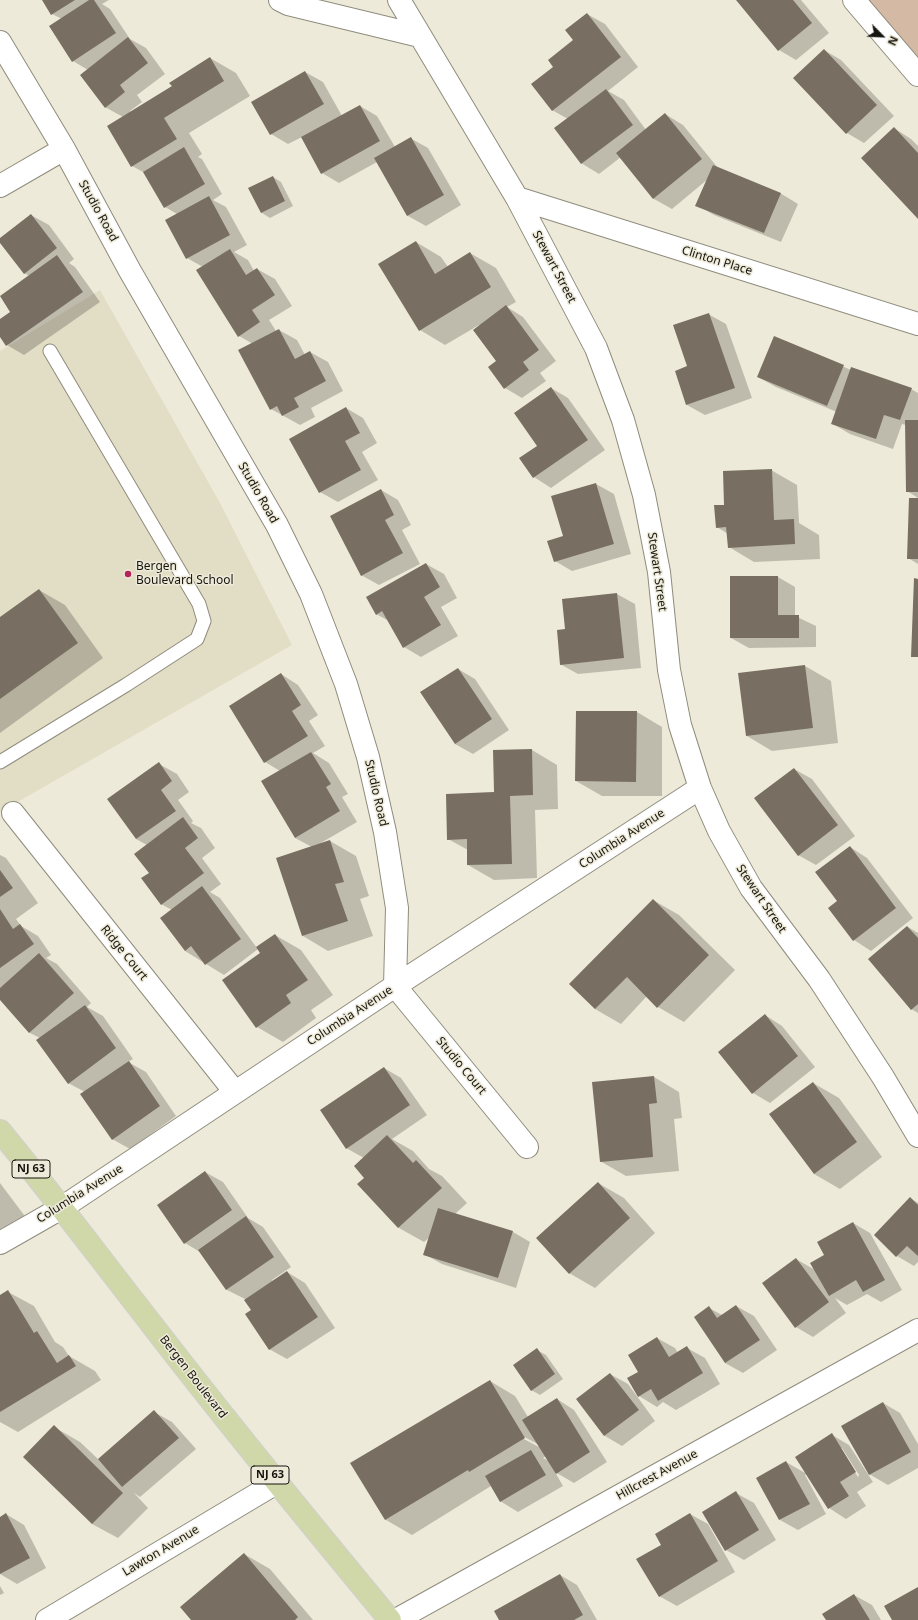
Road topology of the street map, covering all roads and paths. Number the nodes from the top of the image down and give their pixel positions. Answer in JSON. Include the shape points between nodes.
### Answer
{"nodes":[{"id":1,"x":280,"y":0,"type":"edge"},
{"id":2,"x":399,"y":0,"type":"edge"},
{"id":3,"x":854,"y":0,"type":"edge"},
{"id":4,"x":420,"y":36,"type":"junction"},
{"id":5,"x":0,"y":42,"type":"edge"},
{"id":6,"x":918,"y":75,"type":"edge"},
{"id":7,"x":64,"y":150,"type":"junction"},
{"id":8,"x":0,"y":186,"type":"edge"},
{"id":9,"x":517,"y":198,"type":"junction"},
{"id":10,"x":918,"y":324,"type":"edge"},
{"id":11,"x":50,"y":351,"type":"dead end"},
{"id":12,"x":0,"y":762,"type":"edge"},
{"id":13,"x":700,"y":788,"type":"junction"},
{"id":14,"x":13,"y":813,"type":"dead end"},
{"id":15,"x":395,"y":986,"type":"junction"},
{"id":16,"x":235,"y":1092,"type":"junction"},
{"id":17,"x":0,"y":1131,"type":"edge"},
{"id":18,"x":918,"y":1136,"type":"edge"},
{"id":19,"x":527,"y":1147,"type":"dead end"},
{"id":20,"x":63,"y":1207,"type":"junction"},
{"id":21,"x":0,"y":1243,"type":"edge"},
{"id":22,"x":918,"y":1330,"type":"edge"},
{"id":23,"x":276,"y":1483,"type":"junction"},
{"id":24,"x":47,"y":1620,"type":"edge"},
{"id":25,"x":390,"y":1620,"type":"edge"},
{"id":26,"x":396,"y":1620,"type":"edge"}],
"edges":[{"from":1,"to":4,"type":"street"},
{"from":2,"to":4,"type":"street","name":"Stewart Street"},
{"from":3,"to":6,"type":"street"},
{"from":4,"to":9,"type":"street","name":"Stewart Street"},
{"from":5,"to":7,"type":"street","name":"Studio Road"},
{"from":7,"to":8,"type":"street"},
{"from":7,"to":15,"type":"street","name":"Studio Road","via":[[134,278],[277,525],[316,609],[346,684],[368,757],[385,832],[398,908]]},
{"from":9,"to":10,"type":"street","name":"Clinton Place"},
{"from":9,"to":13,"type":"street","name":"Stewart Street","via":[[596,348],[623,420],[644,495],[658,564],[669,670],[680,725]]},
{"from":11,"to":12,"type":"lane","via":[[200,604],[204,621],[197,639]]},
{"from":13,"to":15,"type":"street","name":"Columbia Avenue"},
{"from":13,"to":18,"type":"street","name":"Stewart Street","via":[[719,831],[751,888],[823,986],[883,1076]]},
{"from":14,"to":16,"type":"street","name":"Ridge Court"},
{"from":15,"to":16,"type":"street","name":"Columbia Avenue"},
{"from":15,"to":19,"type":"street","name":"Studio Court"},
{"from":16,"to":20,"type":"street","name":"Columbia Avenue"},
{"from":17,"to":20,"type":"main road","name":"Bergen Boulevard","number":"NJ 63"},
{"from":20,"to":21,"type":"street","name":"Columbia Avenue"},
{"from":20,"to":23,"type":"main road","name":"Bergen Boulevard","number":"NJ 63"},
{"from":22,"to":26,"type":"street","name":"Hillcrest Avenue"},
{"from":23,"to":24,"type":"street","name":"Lawton Avenue"},
{"from":23,"to":25,"type":"main road","name":"Bergen Boulevard","number":"NJ 63"}]}
